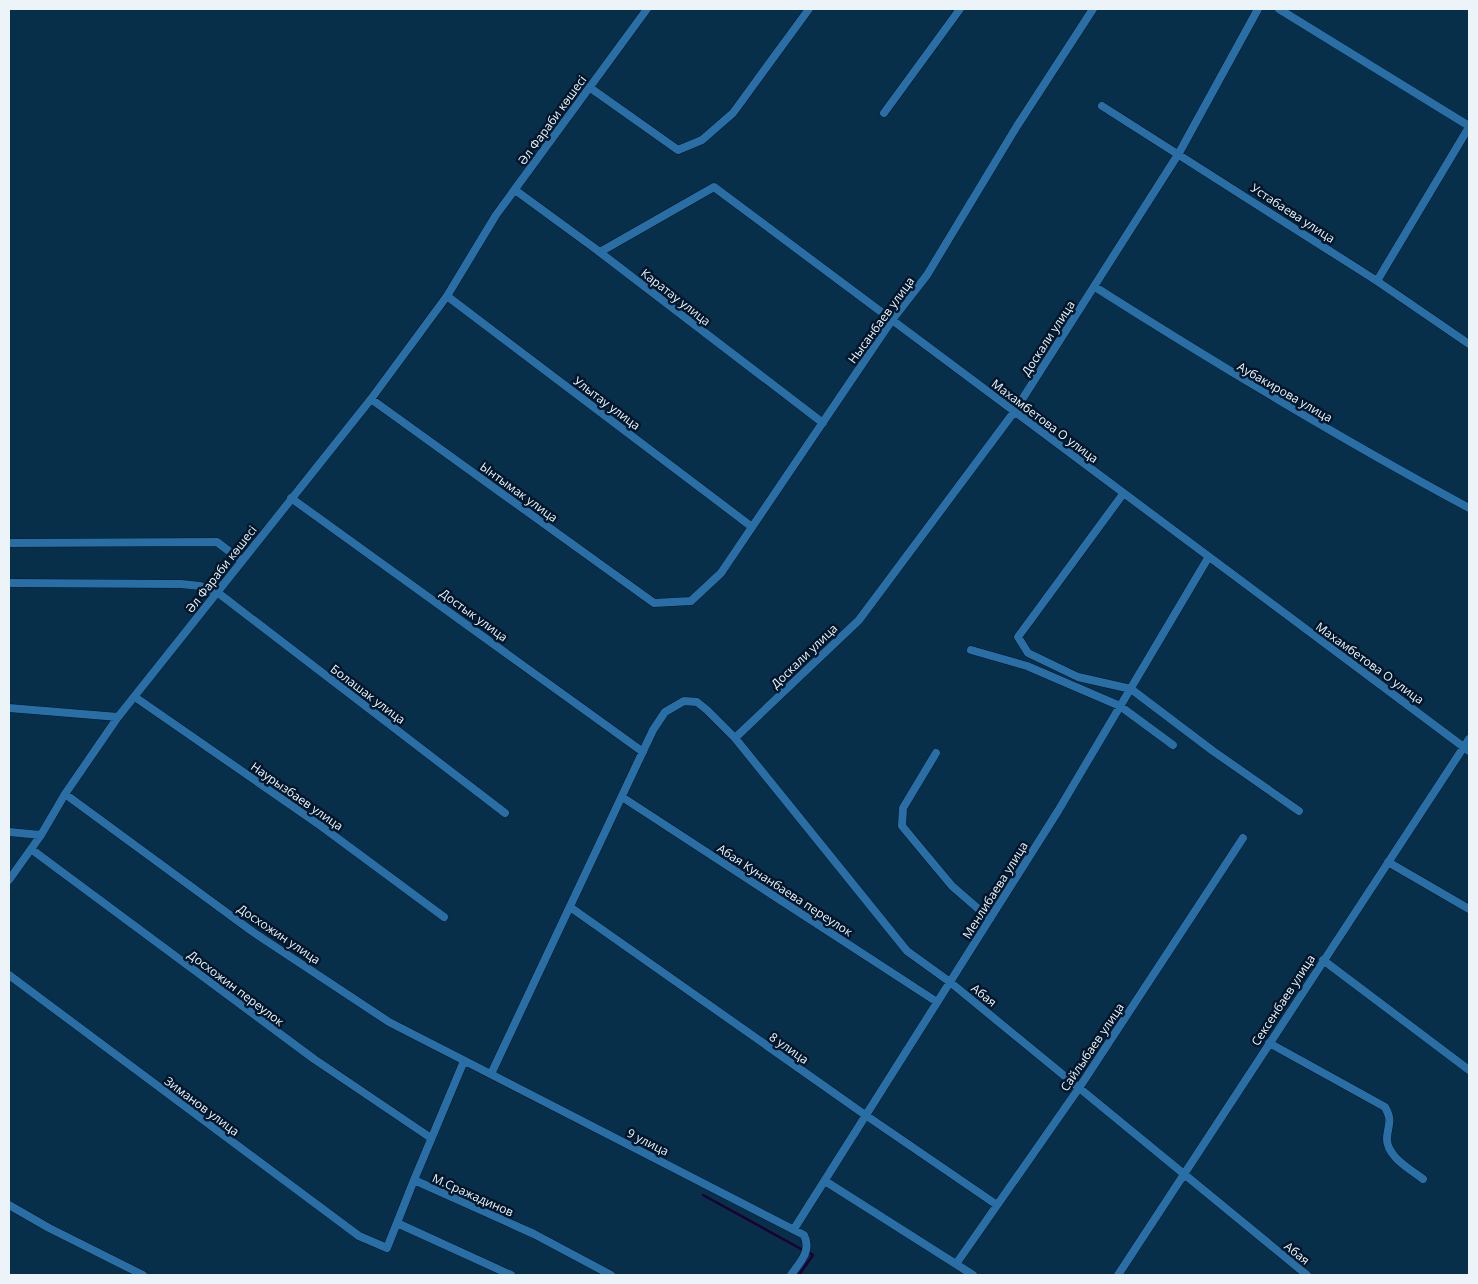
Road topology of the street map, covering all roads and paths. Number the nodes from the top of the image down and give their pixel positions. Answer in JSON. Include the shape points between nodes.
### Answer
{"nodes":[{"id":1,"x":647,"y":9,"type":"edge"},
{"id":2,"x":809,"y":9,"type":"edge"},
{"id":3,"x":960,"y":9,"type":"edge"},
{"id":4,"x":1093,"y":9,"type":"edge"},
{"id":5,"x":1258,"y":9,"type":"edge"},
{"id":6,"x":1279,"y":9,"type":"edge"},
{"id":7,"x":589,"y":87,"type":"junction"},
{"id":8,"x":1102,"y":106,"type":"dead end"},
{"id":9,"x":884,"y":113,"type":"dead end"},
{"id":10,"x":1469,"y":127,"type":"edge"},
{"id":11,"x":1179,"y":153,"type":"junction"},
{"id":12,"x":514,"y":190,"type":"junction"},
{"id":13,"x":600,"y":252,"type":"junction"},
{"id":14,"x":1377,"y":281,"type":"junction"},
{"id":15,"x":1095,"y":287,"type":"junction"},
{"id":16,"x":447,"y":296,"type":"junction"},
{"id":17,"x":892,"y":320,"type":"junction"},
{"id":18,"x":1469,"y":344,"type":"edge"},
{"id":19,"x":370,"y":399,"type":"junction"},
{"id":20,"x":1014,"y":412,"type":"junction"},
{"id":21,"x":823,"y":423,"type":"junction"},
{"id":22,"x":1123,"y":494,"type":"junction"},
{"id":23,"x":292,"y":498,"type":"junction"},
{"id":24,"x":1469,"y":508,"type":"edge"},
{"id":25,"x":752,"y":527,"type":"junction"},
{"id":26,"x":9,"y":543,"type":"edge"},
{"id":27,"x":1208,"y":558,"type":"junction"},
{"id":28,"x":242,"y":561,"type":"junction"},
{"id":29,"x":9,"y":582,"type":"edge"},
{"id":30,"x":217,"y":592,"type":"junction"},
{"id":31,"x":654,"y":603,"type":"joint"},
{"id":32,"x":970,"y":650,"type":"dead end"},
{"id":33,"x":1130,"y":689,"type":"junction"},
{"id":34,"x":135,"y":697,"type":"junction"},
{"id":35,"x":1120,"y":706,"type":"junction"},
{"id":36,"x":9,"y":708,"type":"edge"},
{"id":37,"x":118,"y":717,"type":"junction"},
{"id":38,"x":735,"y":738,"type":"junction"},
{"id":39,"x":1469,"y":739,"type":"edge"},
{"id":40,"x":1173,"y":745,"type":"dead end"},
{"id":41,"x":1467,"y":749,"type":"edge"},
{"id":42,"x":643,"y":752,"type":"junction"},
{"id":43,"x":936,"y":752,"type":"dead end"},
{"id":44,"x":65,"y":794,"type":"junction"},
{"id":45,"x":622,"y":797,"type":"junction"},
{"id":46,"x":1299,"y":811,"type":"dead end"},
{"id":47,"x":505,"y":814,"type":"dead end"},
{"id":48,"x":9,"y":832,"type":"edge"},
{"id":49,"x":41,"y":835,"type":"junction"},
{"id":50,"x":1243,"y":838,"type":"dead end"},
{"id":51,"x":31,"y":850,"type":"junction"},
{"id":52,"x":1388,"y":862,"type":"junction"},
{"id":53,"x":9,"y":880,"type":"edge"},
{"id":54,"x":570,"y":907,"type":"junction"},
{"id":55,"x":1469,"y":909,"type":"edge"},
{"id":56,"x":444,"y":917,"type":"dead end"},
{"id":57,"x":990,"y":919,"type":"junction"},
{"id":58,"x":1323,"y":960,"type":"junction"},
{"id":59,"x":9,"y":975,"type":"edge"},
{"id":60,"x":950,"y":982,"type":"junction"},
{"id":61,"x":937,"y":1002,"type":"junction"},
{"id":62,"x":1269,"y":1042,"type":"junction"},
{"id":63,"x":464,"y":1061,"type":"junction"},
{"id":64,"x":1469,"y":1070,"type":"edge"},
{"id":65,"x":491,"y":1074,"type":"junction"},
{"id":66,"x":1079,"y":1088,"type":"junction"},
{"id":67,"x":867,"y":1116,"type":"junction"},
{"id":68,"x":432,"y":1138,"type":"junction"},
{"id":69,"x":1182,"y":1175,"type":"junction"},
{"id":70,"x":1423,"y":1179,"type":"dead end"},
{"id":71,"x":414,"y":1180,"type":"junction"},
{"id":72,"x":825,"y":1181,"type":"junction"},
{"id":73,"x":9,"y":1205,"type":"edge"},
{"id":74,"x":997,"y":1205,"type":"junction"},
{"id":75,"x":396,"y":1223,"type":"junction"},
{"id":76,"x":794,"y":1229,"type":"junction"},
{"id":77,"x":956,"y":1264,"type":"junction"},
{"id":78,"x":142,"y":1275,"type":"edge"},
{"id":79,"x":511,"y":1275,"type":"edge"},
{"id":80,"x":611,"y":1275,"type":"edge"},
{"id":81,"x":792,"y":1275,"type":"edge"},
{"id":82,"x":973,"y":1275,"type":"edge"},
{"id":83,"x":1118,"y":1275,"type":"edge"},
{"id":84,"x":1307,"y":1275,"type":"edge"}],
"edges":[{"from":1,"to":7,"type":"street","name":"Әл Фараби көшесі"},
{"from":2,"to":7,"type":"street","via":[[733,114],[702,140],[678,150]]},
{"from":3,"to":9,"type":"street"},
{"from":4,"to":17,"type":"street","name":"Нысанбаев улица","via":[[927,275]]},
{"from":5,"to":11,"type":"street","name":"Доскали улица"},
{"from":6,"to":10,"type":"street"},
{"from":7,"to":12,"type":"street","name":"Әл Фараби көшесі"},
{"from":8,"to":11,"type":"street","name":"Устабаева улица"},
{"from":10,"to":14,"type":"street"},
{"from":11,"to":14,"type":"street","name":"Устабаева улица"},
{"from":11,"to":15,"type":"street","name":"Доскали улица"},
{"from":12,"to":13,"type":"street","name":"Каратау улица"},
{"from":12,"to":16,"type":"street","name":"Әл Фараби көшесі"},
{"from":13,"to":17,"type":"street","name":"Махамбетова О улица","via":[[714,187]]},
{"from":13,"to":21,"type":"street","name":"Каратау улица"},
{"from":14,"to":18,"type":"street","name":"Устабаева улица"},
{"from":15,"to":20,"type":"street","name":"Доскали улица"},
{"from":15,"to":24,"type":"street","name":"Аубакирова улица","via":[[1246,382]]},
{"from":16,"to":19,"type":"street","name":"Әл Фараби көшесі"},
{"from":16,"to":25,"type":"street","name":"Улытау улица"},
{"from":17,"to":20,"type":"street","name":"Махамбетова О улица"},
{"from":17,"to":21,"type":"street","name":"Нысанбаев улица"},
{"from":19,"to":23,"type":"street","name":"Әл Фараби көшесі"},
{"from":19,"to":31,"type":"street","name":"Ынтымак улица"},
{"from":20,"to":22,"type":"street","name":"Махамбетова О улица"},
{"from":20,"to":38,"type":"street","name":"Доскали улица","via":[[859,620]]},
{"from":21,"to":25,"type":"street","name":"Нысанбаев улица"},
{"from":22,"to":27,"type":"street","name":"Махамбетова О улица"},
{"from":22,"to":33,"type":"street","via":[[1018,637],[1028,653],[1078,677]]},
{"from":23,"to":28,"type":"street","name":"Әл Фараби көшесі"},
{"from":23,"to":42,"type":"street","name":"Достык улица"},
{"from":25,"to":31,"type":"street","name":"Нысанбаев улица","via":[[721,573],[691,601]]},
{"from":26,"to":28,"type":"street","via":[[217,542]]},
{"from":27,"to":33,"type":"street","name":"Менлибаева улица"},
{"from":27,"to":41,"type":"street","name":"Махамбетова О улица"},
{"from":28,"to":30,"type":"street","name":"Әл Фараби көшесі"},
{"from":29,"to":30,"type":"street","via":[[181,584]]},
{"from":30,"to":34,"type":"street","name":"Әл Фараби көшесі"},
{"from":30,"to":47,"type":"street","name":"Болашак улица"},
{"from":32,"to":35,"type":"street","via":[[1027,666]]},
{"from":33,"to":35,"type":"street","name":"Менлибаева улица"},
{"from":33,"to":46,"type":"street"},
{"from":34,"to":37,"type":"street","name":"Әл Фараби көшесі"},
{"from":34,"to":56,"type":"street","name":"Наурызбаев улица","via":[[321,826]]},
{"from":35,"to":40,"type":"street"},
{"from":35,"to":57,"type":"street","name":"Менлибаева улица"},
{"from":36,"to":37,"type":"street"},
{"from":37,"to":44,"type":"street","name":"Әл Фараби көшесі"},
{"from":38,"to":42,"type":"street","name":"Абая","via":[[697,702],[684,700],[665,712]]},
{"from":38,"to":60,"type":"street","name":"Абая","via":[[907,951]]},
{"from":39,"to":41,"type":"street","name":"Сексенбаев улица"},
{"from":41,"to":52,"type":"street","name":"Сексенбаев улица"},
{"from":42,"to":45,"type":"street"},
{"from":43,"to":57,"type":"street","via":[[903,808],[902,826],[952,886]]},
{"from":44,"to":49,"type":"street","name":"Әл Фараби көшесі"},
{"from":44,"to":63,"type":"street","name":"Досхожин улица","via":[[253,932],[389,1022]]},
{"from":45,"to":54,"type":"street"},
{"from":45,"to":61,"type":"street","name":"Абая Кунанбаева переулок"},
{"from":48,"to":49,"type":"street"},
{"from":49,"to":51,"type":"street","name":"Әл Фараби көшесі"},
{"from":50,"to":66,"type":"street","name":"Сайлыбаев улица"},
{"from":51,"to":53,"type":"street","name":"Әл Фараби көшесі"},
{"from":51,"to":68,"type":"street","name":"Досхожин переулок","via":[[314,1059]]},
{"from":52,"to":55,"type":"street"},
{"from":52,"to":58,"type":"street","name":"Сексенбаев улица"},
{"from":54,"to":65,"type":"street"},
{"from":54,"to":67,"type":"street","name":"8 улица"},
{"from":57,"to":60,"type":"street","name":"Менлибаева улица"},
{"from":58,"to":62,"type":"street","name":"Сексенбаев улица"},
{"from":58,"to":64,"type":"street"},
{"from":59,"to":75,"type":"street","name":"Зиманов улица","via":[[359,1236],[387,1248]]},
{"from":60,"to":61,"type":"street","name":"Менлибаева улица"},
{"from":60,"to":66,"type":"street","name":"Абая"},
{"from":61,"to":67,"type":"street","name":"Менлибаева улица"},
{"from":62,"to":69,"type":"street","name":"Сексенбаев улица"},
{"from":62,"to":70,"type":"street","via":[[1385,1107],[1391,1118],[1387,1140],[1392,1155]]},
{"from":63,"to":65,"type":"street","name":"Досхожин улица"},
{"from":63,"to":68,"type":"street","name":"М.Сражадинов"},
{"from":65,"to":76,"type":"street","name":"9 улица"},
{"from":66,"to":69,"type":"street","name":"Абая"},
{"from":66,"to":74,"type":"street","name":"Сайлыбаев улица"},
{"from":67,"to":72,"type":"street","name":"Менлибаева улица"},
{"from":67,"to":74,"type":"street","name":"8 улица"},
{"from":68,"to":71,"type":"street","name":"М.Сражадинов"},
{"from":69,"to":83,"type":"street","name":"Сексенбаев улица"},
{"from":69,"to":84,"type":"street","name":"Абая"},
{"from":71,"to":75,"type":"street"},
{"from":71,"to":80,"type":"street","name":"М.Сражадинов","via":[[534,1234]]},
{"from":72,"to":76,"type":"street","name":"Менлибаева улица"},
{"from":72,"to":77,"type":"street"},
{"from":73,"to":78,"type":"street"},
{"from":74,"to":77,"type":"street","name":"Сайлыбаев улица"},
{"from":75,"to":79,"type":"street"},
{"from":76,"to":81,"type":"street","via":[[804,1235],[808,1247]]},
{"from":77,"to":82,"type":"street"}]}
